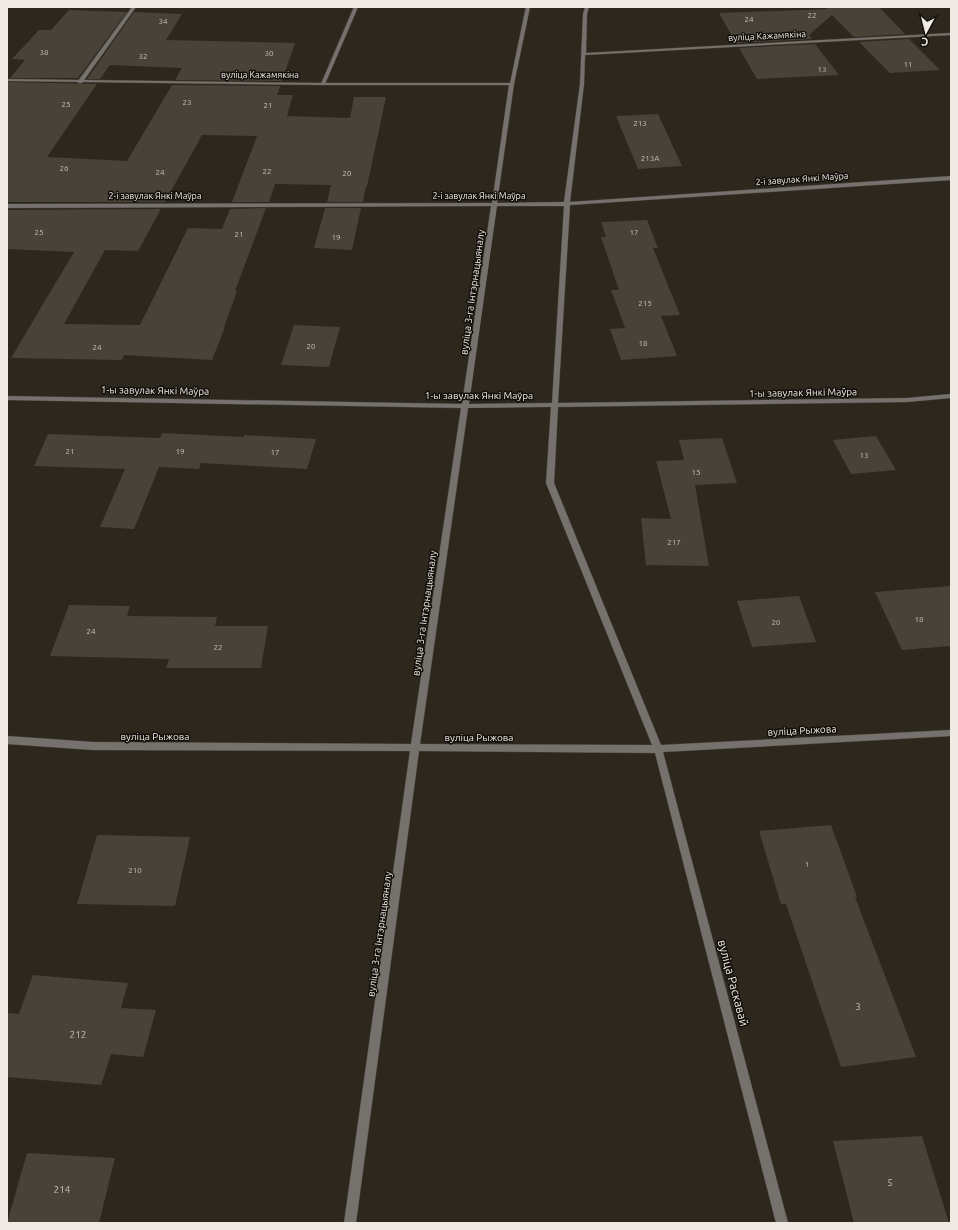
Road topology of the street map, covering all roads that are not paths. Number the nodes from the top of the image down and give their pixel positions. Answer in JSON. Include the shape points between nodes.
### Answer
{"nodes":[{"id":1,"x":134,"y":7,"type":"edge"},
{"id":2,"x":356,"y":7,"type":"edge"},
{"id":3,"x":528,"y":7,"type":"edge"},
{"id":4,"x":587,"y":7,"type":"edge"},
{"id":5,"x":951,"y":34,"type":"edge"},
{"id":6,"x":584,"y":54,"type":"junction"},
{"id":7,"x":7,"y":80,"type":"edge"},
{"id":8,"x":80,"y":82,"type":"junction"},
{"id":9,"x":323,"y":84,"type":"junction"},
{"id":10,"x":512,"y":84,"type":"junction"},
{"id":11,"x":951,"y":178,"type":"edge"},
{"id":12,"x":567,"y":204,"type":"junction"},
{"id":13,"x":495,"y":205,"type":"junction"},
{"id":14,"x":7,"y":206,"type":"edge"},
{"id":15,"x":951,"y":396,"type":"edge"},
{"id":16,"x":7,"y":398,"type":"edge"},
{"id":17,"x":555,"y":405,"type":"junction"},
{"id":18,"x":465,"y":406,"type":"junction"},
{"id":19,"x":951,"y":733,"type":"edge"},
{"id":20,"x":7,"y":740,"type":"edge"},
{"id":21,"x":415,"y":747,"type":"junction"},
{"id":22,"x":658,"y":749,"type":"junction"},
{"id":23,"x":350,"y":1223,"type":"edge"},
{"id":24,"x":782,"y":1223,"type":"edge"}],
"edges":[{"from":1,"to":8,"type":"street"},
{"from":2,"to":9,"type":"street"},
{"from":3,"to":10,"type":"street","name":"вуліца 3-га Інтэрнацыяналу"},
{"from":4,"to":6,"type":"street","name":"вуліца Раскавай"},
{"from":5,"to":6,"type":"street","name":"вуліца Кажамякіна"},
{"from":6,"to":12,"type":"street","name":"вуліца Раскавай"},
{"from":7,"to":8,"type":"street","name":"вуліца Кажамякіна"},
{"from":8,"to":9,"type":"street","name":"вуліца Кажамякіна"},
{"from":9,"to":10,"type":"street","name":"вуліца Кажамякіна"},
{"from":10,"to":13,"type":"street","name":"вуліца 3-га Інтэрнацыяналу"},
{"from":11,"to":12,"type":"street","name":"2-і завулак Янкі Маўра"},
{"from":12,"to":13,"type":"street","name":"2-і завулак Янкі Маўра"},
{"from":12,"to":17,"type":"street","name":"вуліца Раскавай"},
{"from":13,"to":14,"type":"street","name":"2-і завулак Янкі Маўра"},
{"from":13,"to":18,"type":"street","name":"вуліца 3-га Інтэрнацыяналу"},
{"from":15,"to":17,"type":"street","name":"1-ы завулак Янкі Маўра","via":[[907,400]]},
{"from":16,"to":18,"type":"street","name":"1-ы завулак Янкі Маўра"},
{"from":17,"to":18,"type":"street","name":"1-ы завулак Янкі Маўра"},
{"from":17,"to":22,"type":"street","name":"вуліца Раскавай","via":[[550,483]]},
{"from":18,"to":21,"type":"street","name":"вуліца 3-га Інтэрнацыяналу"},
{"from":19,"to":22,"type":"street","name":"вуліца Рыжова"},
{"from":20,"to":21,"type":"street","name":"вуліца Рыжова","via":[[93,746]]},
{"from":21,"to":22,"type":"street","name":"вуліца Рыжова"},
{"from":21,"to":23,"type":"street","name":"вуліца 3-га Інтэрнацыяналу"},
{"from":22,"to":24,"type":"street","name":"вуліца Раскавай"}]}
